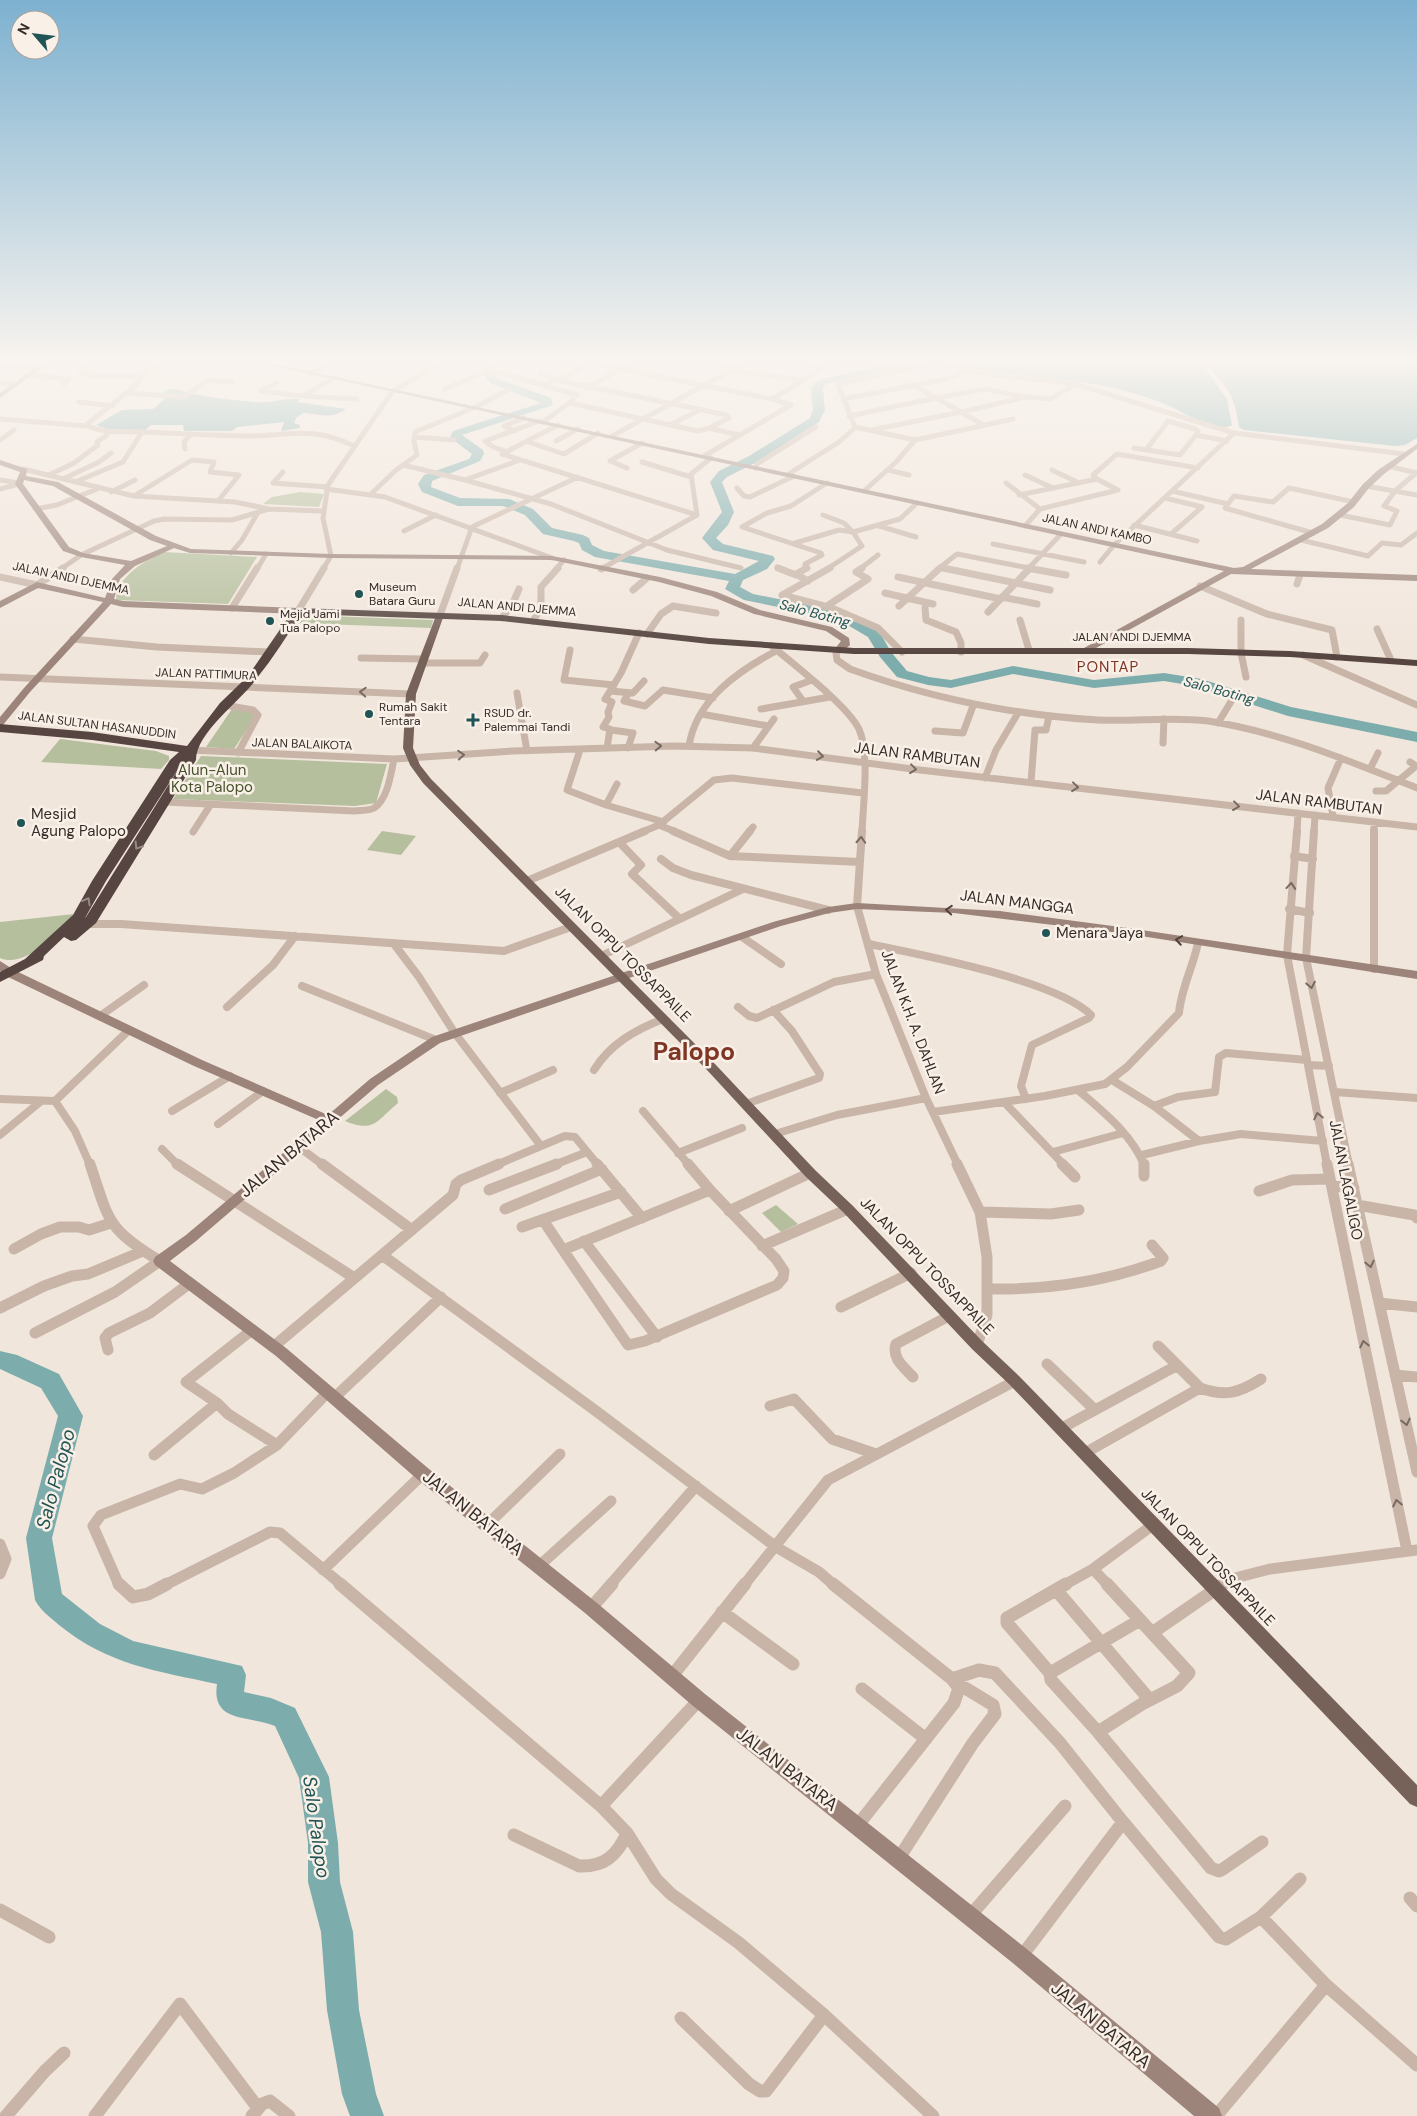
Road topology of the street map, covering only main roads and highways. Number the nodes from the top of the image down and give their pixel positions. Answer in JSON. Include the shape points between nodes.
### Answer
{"nodes":[{"id":1,"x":440,"y":615,"type":"junction"},
{"id":2,"x":1362,"y":659,"type":"junction"},
{"id":3,"x":1417,"y":659,"type":"edge"},
{"id":4,"x":1417,"y":663,"type":"edge"},
{"id":5,"x":0,"y":728,"type":"edge"},
{"id":6,"x":190,"y":750,"type":"junction"},
{"id":7,"x":140,"y":819,"type":"junction"},
{"id":8,"x":154,"y":819,"type":"junction"},
{"id":9,"x":99,"y":881,"type":"junction"},
{"id":10,"x":115,"y":882,"type":"junction"},
{"id":11,"x":30,"y":961,"type":"junction"},
{"id":12,"x":3,"y":972,"type":"edge"},
{"id":13,"x":1417,"y":1798,"type":"edge"}],
"edges":[{"from":1,"to":2,"type":"highway","name":"JALAN ANDI DJEMMA","via":[[533,621],[774,648],[868,652],[1087,650]]},
{"from":1,"to":6,"type":"highway","name":"JALAN ANDI DJEMMA","via":[[298,611],[252,678],[224,705]]},
{"from":1,"to":13,"type":"main road","name":"JALAN OPPU TOSSAPPAILE","via":[[411,694],[408,748],[427,781],[622,976]]},
{"from":2,"to":3,"type":"highway","name":"JALAN ANDI DJEMMA"},
{"from":2,"to":4,"type":"highway","name":"JALAN ANDI DJEMMA"},
{"from":5,"to":6,"type":"highway","name":"JALAN SULTAN HASANUDDIN","via":[[92,736]]},
{"from":6,"to":7,"type":"highway","via":[[176,760]]},
{"from":6,"to":8,"type":"highway","via":[[192,757]]},
{"from":7,"to":8,"type":"highway"},
{"from":7,"to":9,"type":"highway"},
{"from":8,"to":10,"type":"highway","one_way":true},
{"from":9,"to":10,"type":"highway"},
{"from":11,"to":9,"type":"highway","one_way":true,"via":[[78,917]]},
{"from":10,"to":11,"type":"highway","via":[[87,924]]},
{"from":11,"to":12,"type":"highway"}]}
